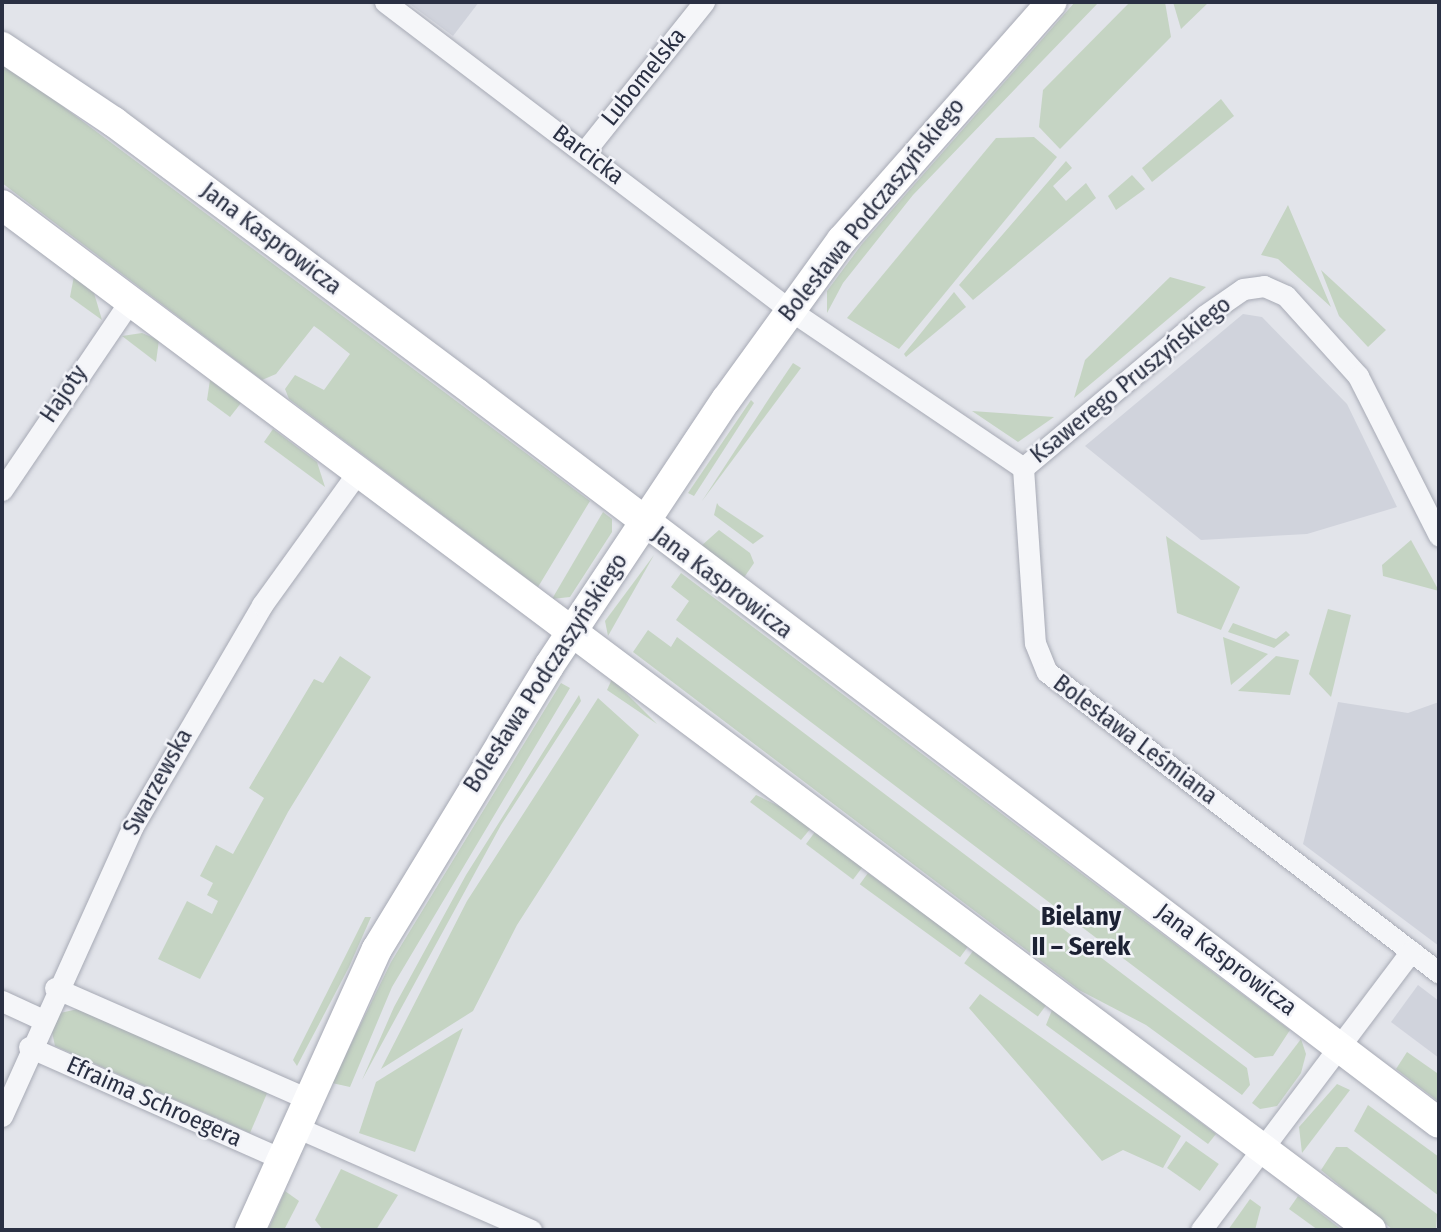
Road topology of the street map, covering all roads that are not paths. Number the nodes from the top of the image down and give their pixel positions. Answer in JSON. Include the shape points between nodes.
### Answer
{"nodes":[{"id":1,"x":384,"y":2,"type":"edge"},
{"id":2,"x":704,"y":2,"type":"edge"},
{"id":3,"x":1052,"y":2,"type":"edge"},
{"id":4,"x":2,"y":47,"type":"edge"},
{"id":5,"x":585,"y":152,"type":"junction"},
{"id":6,"x":2,"y":205,"type":"edge"},
{"id":7,"x":130,"y":301,"type":"junction"},
{"id":8,"x":790,"y":310,"type":"junction"},
{"id":9,"x":1023,"y":468,"type":"junction"},
{"id":10,"x":358,"y":472,"type":"junction"},
{"id":11,"x":2,"y":490,"type":"edge"},
{"id":12,"x":642,"y":524,"type":"junction"},
{"id":13,"x":1439,"y":536,"type":"edge"},
{"id":14,"x":574,"y":631,"type":"junction"},
{"id":15,"x":1411,"y":951,"type":"junction"},
{"id":16,"x":1439,"y":973,"type":"edge"},
{"id":17,"x":55,"y":988,"type":"junction"},
{"id":18,"x":2,"y":1001,"type":"edge"},
{"id":19,"x":41,"y":1019,"type":"junction"},
{"id":20,"x":1338,"y":1046,"type":"junction"},
{"id":21,"x":29,"y":1047,"type":"junction"},
{"id":22,"x":306,"y":1098,"type":"junction"},
{"id":23,"x":2,"y":1116,"type":"edge"},
{"id":24,"x":1439,"y":1123,"type":"edge"},
{"id":25,"x":294,"y":1126,"type":"junction"},
{"id":26,"x":1263,"y":1149,"type":"junction"},
{"id":27,"x":279,"y":1158,"type":"junction"},
{"id":28,"x":250,"y":1230,"type":"edge"},
{"id":29,"x":531,"y":1230,"type":"edge"},
{"id":30,"x":1200,"y":1230,"type":"edge"},
{"id":31,"x":1371,"y":1230,"type":"edge"}],
"edges":[{"from":1,"to":5,"type":"street","name":"Barcicka"},
{"from":2,"to":5,"type":"street","name":"Lubomelska"},
{"from":3,"to":8,"type":"street","name":"Bolesława Podczaszyńskiego","via":[[898,171]]},
{"from":4,"to":12,"type":"street","name":"Jana Kasprowicza","via":[[114,122]]},
{"from":5,"to":8,"type":"street","name":"Barcicka"},
{"from":6,"to":7,"type":"street"},
{"from":7,"to":10,"type":"street"},
{"from":7,"to":11,"type":"street","name":"Hajoty"},
{"from":8,"to":9,"type":"street"},
{"from":8,"to":12,"type":"street","name":"Bolesława Podczaszyńskiego"},
{"from":9,"to":13,"type":"street","name":"Ksawerego Pruszyńskiego","via":[[1204,316],[1243,289],[1264,286],[1286,296],[1358,376]]},
{"from":9,"to":15,"type":"street","name":"Bolesława Leśmiana","via":[[1035,643],[1047,672]]},
{"from":10,"to":14,"type":"street"},
{"from":10,"to":17,"type":"street","name":"Swarzewska","via":[[262,605],[198,711],[132,826]]},
{"from":12,"to":14,"type":"street","name":"Bolesława Podczaszyńskiego"},
{"from":12,"to":20,"type":"street","name":"Jana Kasprowicza"},
{"from":14,"to":22,"type":"street","name":"Bolesława Podczaszyńskiego","via":[[384,937]]},
{"from":14,"to":26,"type":"street"},
{"from":15,"to":16,"type":"street"},
{"from":15,"to":20,"type":"street"},
{"from":17,"to":19,"type":"street","name":"Swarzewska"},
{"from":17,"to":22,"type":"street"},
{"from":18,"to":19,"type":"street"},
{"from":19,"to":21,"type":"street","name":"Swarzewska"},
{"from":20,"to":24,"type":"street","name":"Jana Kasprowicza"},
{"from":20,"to":26,"type":"street"},
{"from":21,"to":23,"type":"street","name":"Swarzewska"},
{"from":21,"to":27,"type":"street","name":"Efraima Schroegera"},
{"from":22,"to":25,"type":"street","name":"Bolesława Podczaszyńskiego"},
{"from":25,"to":27,"type":"street","name":"Bolesława Podczaszyńskiego"},
{"from":25,"to":29,"type":"street"},
{"from":26,"to":30,"type":"street"},
{"from":26,"to":31,"type":"street"},
{"from":27,"to":28,"type":"street","name":"Bolesława Podczaszyńskiego"}]}
